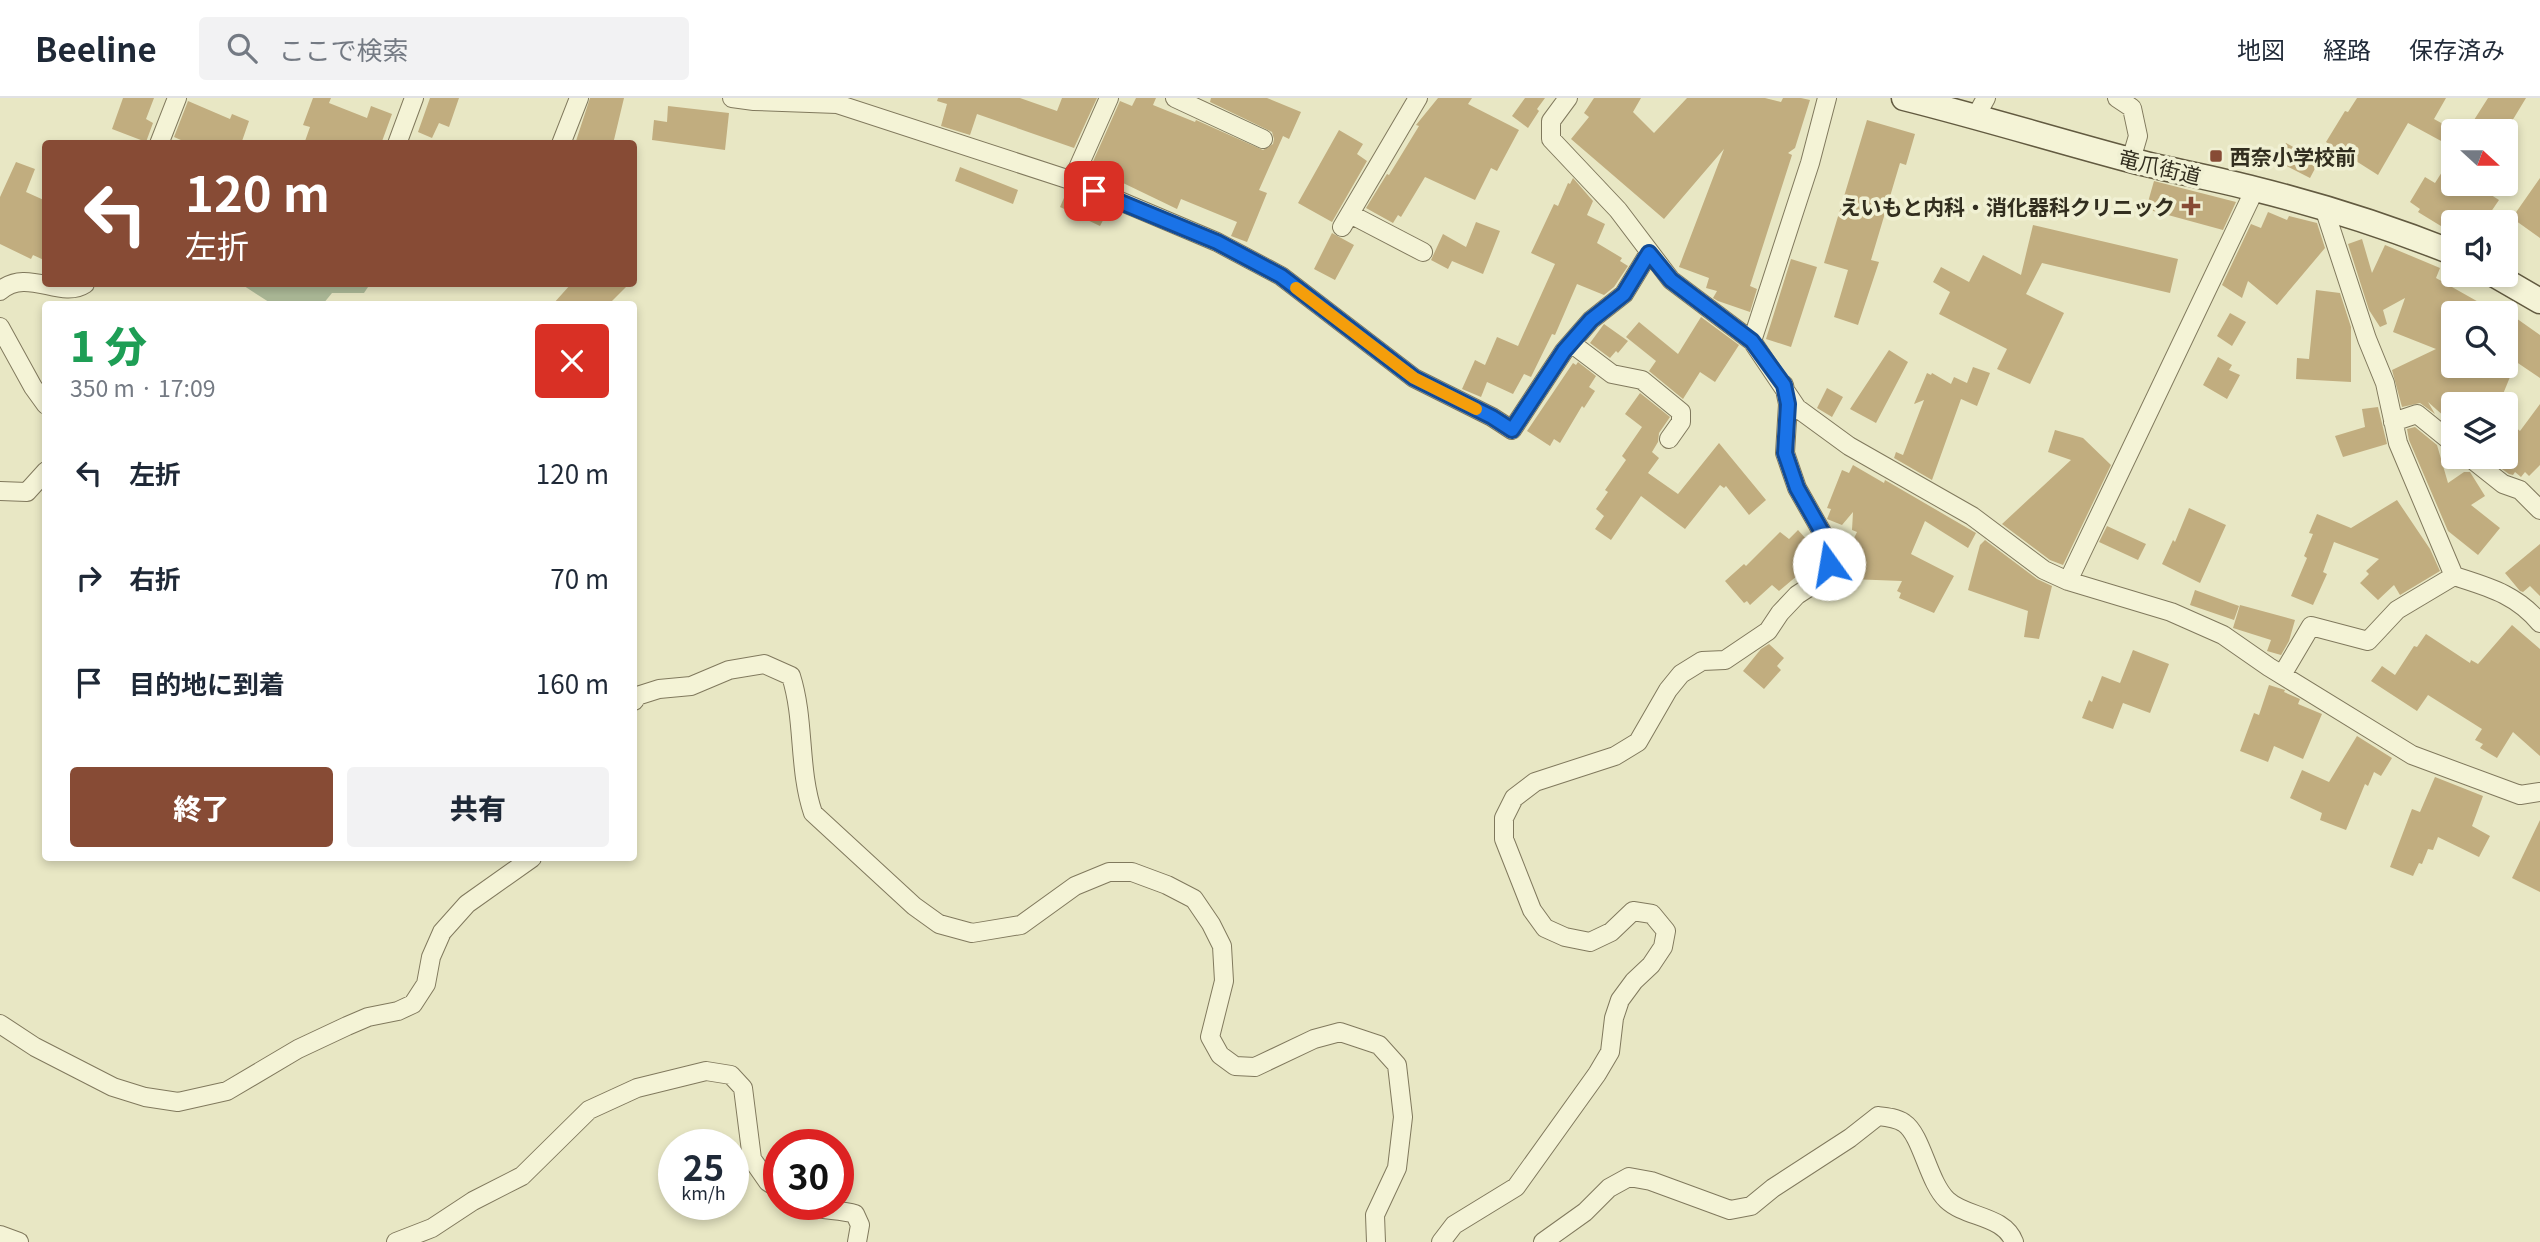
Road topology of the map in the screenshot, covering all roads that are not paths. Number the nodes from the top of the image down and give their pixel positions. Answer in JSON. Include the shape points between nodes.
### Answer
{"nodes":[{"id":1,"x":177,"y":98,"type":"edge"},
{"id":2,"x":414,"y":98,"type":"edge"},
{"id":3,"x":579,"y":98,"type":"edge"},
{"id":4,"x":733,"y":98,"type":"edge"},
{"id":5,"x":1109,"y":98,"type":"edge"},
{"id":6,"x":1175,"y":98,"type":"edge"},
{"id":7,"x":1418,"y":98,"type":"edge"},
{"id":8,"x":1568,"y":98,"type":"edge"},
{"id":9,"x":1827,"y":98,"type":"edge"},
{"id":10,"x":1903,"y":98,"type":"edge"},
{"id":11,"x":2117,"y":98,"type":"edge"},
{"id":12,"x":839,"y":101,"type":"edge"},
{"id":13,"x":1981,"y":107,"type":"edge"},
{"id":14,"x":1264,"y":139,"type":"dead end"},
{"id":15,"x":161,"y":140,"type":"edge"},
{"id":16,"x":398,"y":140,"type":"edge"},
{"id":17,"x":563,"y":140,"type":"edge"},
{"id":18,"x":2131,"y":160,"type":"junction"},
{"id":19,"x":1070,"y":180,"type":"junction"},
{"id":20,"x":2255,"y":189,"type":"junction"},
{"id":21,"x":2324,"y":208,"type":"junction"},
{"id":22,"x":2441,"y":248,"type":"edge"},
{"id":23,"x":1423,"y":252,"type":"dead end"},
{"id":24,"x":1649,"y":253,"type":"junction"},
{"id":25,"x":42,"y":283,"type":"edge"},
{"id":26,"x":2515,"y":287,"type":"edge"},
{"id":27,"x":0,"y":291,"type":"edge"},
{"id":28,"x":2540,"y":301,"type":"edge"},
{"id":29,"x":0,"y":327,"type":"edge"},
{"id":30,"x":1752,"y":341,"type":"junction"},
{"id":31,"x":1571,"y":343,"type":"junction"},
{"id":32,"x":1784,"y":385,"type":"junction"},
{"id":33,"x":42,"y":399,"type":"edge"},
{"id":34,"x":2393,"y":422,"type":"junction"},
{"id":35,"x":2441,"y":433,"type":"edge"},
{"id":36,"x":1668,"y":439,"type":"dead end"},
{"id":37,"x":2484,"y":469,"type":"edge"},
{"id":38,"x":42,"y":475,"type":"edge"},
{"id":39,"x":0,"y":491,"type":"edge"},
{"id":40,"x":2540,"y":510,"type":"edge"},
{"id":41,"x":2454,"y":576,"type":"junction"},
{"id":42,"x":2068,"y":581,"type":"junction"},
{"id":43,"x":2540,"y":622,"type":"edge"},
{"id":44,"x":2282,"y":675,"type":"junction"},
{"id":45,"x":637,"y":696,"type":"edge"},
{"id":46,"x":2540,"y":792,"type":"edge"},
{"id":47,"x":527,"y":861,"type":"edge"},
{"id":48,"x":0,"y":1024,"type":"edge"},
{"id":49,"x":763,"y":1175,"type":"edge"},
{"id":50,"x":854,"y":1214,"type":"edge"},
{"id":51,"x":0,"y":1235,"type":"edge"},
{"id":52,"x":19,"y":1242,"type":"edge"},
{"id":53,"x":396,"y":1242,"type":"edge"},
{"id":54,"x":857,"y":1242,"type":"edge"},
{"id":55,"x":1376,"y":1242,"type":"edge"},
{"id":56,"x":1441,"y":1242,"type":"edge"},
{"id":57,"x":1543,"y":1242,"type":"edge"},
{"id":58,"x":2014,"y":1242,"type":"edge"}],
"edges":[{"from":1,"to":15,"type":"street"},
{"from":2,"to":16,"type":"street"},
{"from":3,"to":17,"type":"street"},
{"from":4,"to":12,"type":"street"},
{"from":5,"to":19,"type":"street"},
{"from":6,"to":14,"type":"street"},
{"from":7,"to":23,"type":"street","via":[[1346,220]]},
{"from":8,"to":24,"type":"street","via":[[1551,121],[1551,139],[1618,209]]},
{"from":9,"to":30,"type":"street","via":[[1811,163]]},
{"from":10,"to":13,"type":"main road","name":"竜爪街道"},
{"from":11,"to":18,"type":"street","via":[[2132,108],[2138,136]]},
{"from":12,"to":19,"type":"street"},
{"from":13,"to":18,"type":"main road","name":"竜爪街道"},
{"from":18,"to":20,"type":"main road","name":"竜爪街道"},
{"from":19,"to":31,"type":"street","via":[[1217,242],[1281,276],[1414,378],[1512,430]]},
{"from":20,"to":21,"type":"main road","name":"竜爪街道"},
{"from":20,"to":42,"type":"street"},
{"from":21,"to":22,"type":"main road","name":"竜爪街道"},
{"from":21,"to":34,"type":"street","via":[[2385,383]]},
{"from":24,"to":30,"type":"street","via":[[1671,280]]},
{"from":24,"to":31,"type":"street","via":[[1624,294]]},
{"from":25,"to":27,"type":"street","via":[[17,282]]},
{"from":26,"to":28,"type":"main road"},
{"from":29,"to":33,"type":"street"},
{"from":30,"to":32,"type":"street"},
{"from":31,"to":36,"type":"street","via":[[1612,374],[1642,380],[1681,412],[1681,422]]},
{"from":32,"to":42,"type":"street","via":[[1797,408],[1817,424],[1972,516],[2044,570]]},
{"from":32,"to":56,"type":"street","via":[[1788,404],[1785,453],[1797,488],[1827,541],[1829,564],[1768,631],[1725,660],[1702,661],[1681,674],[1638,742],[1615,756],[1535,782],[1514,798],[1504,818],[1504,839],[1532,911],[1545,928],[1590,942],[1611,932],[1633,911],[1652,914],[1666,932],[1651,965],[1620,1000],[1610,1052],[1516,1187],[1454,1225]]},
{"from":34,"to":35,"type":"street","via":[[2417,414]]},
{"from":34,"to":41,"type":"street"},
{"from":37,"to":40,"type":"street","via":[[2502,484],[2520,490]]},
{"from":38,"to":39,"type":"street","via":[[27,492]]},
{"from":41,"to":43,"type":"street","via":[[2504,592]]},
{"from":41,"to":44,"type":"street","via":[[2397,610],[2368,641],[2311,626]]},
{"from":42,"to":44,"type":"street","via":[[2171,612],[2223,635]]},
{"from":44,"to":46,"type":"street","via":[[2412,755],[2520,794]]},
{"from":45,"to":55,"type":"street","via":[[764,664],[791,676],[798,699],[806,792],[813,813],[939,924],[972,933],[1021,925],[1075,886],[1109,872],[1132,872],[1194,899],[1222,946],[1224,981],[1210,1037],[1220,1055],[1236,1066],[1255,1067],[1340,1032],[1379,1045],[1397,1065],[1403,1117],[1397,1168],[1375,1215]]},
{"from":47,"to":48,"type":"street","via":[[467,904],[442,932],[426,984],[413,1003],[368,1017],[298,1049],[228,1091],[178,1102],[145,1097],[79,1070]]},
{"from":49,"to":53,"type":"street","via":[[752,1159],[743,1088],[730,1075],[706,1071],[637,1088],[589,1110],[522,1176],[432,1228]]},
{"from":50,"to":54,"type":"street","via":[[860,1225]]},
{"from":51,"to":52,"type":"street"},
{"from":57,"to":58,"type":"street","via":[[1629,1177],[1730,1210],[1751,1206],[1878,1115],[1908,1125],[1947,1200],[2000,1224]]}]}
